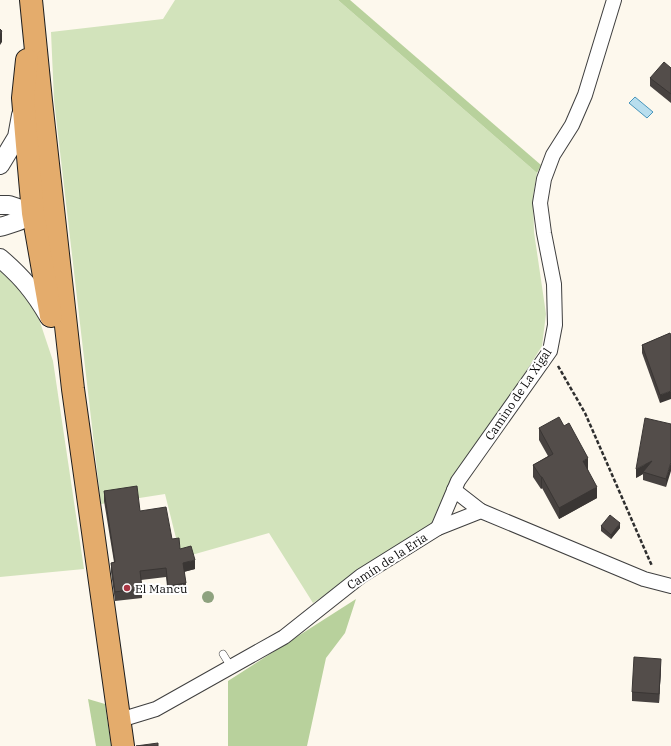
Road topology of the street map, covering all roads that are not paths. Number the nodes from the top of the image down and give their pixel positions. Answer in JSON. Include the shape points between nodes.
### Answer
{"nodes":[{"id":1,"x":614,"y":0,"type":"edge"},
{"id":2,"x":31,"y":5,"type":"edge"},
{"id":3,"x":32,"y":100,"type":"junction"},
{"id":4,"x":0,"y":165,"type":"edge"},
{"id":5,"x":0,"y":206,"type":"edge"},
{"id":6,"x":33,"y":213,"type":"junction"},
{"id":7,"x":0,"y":227,"type":"edge"},
{"id":8,"x":0,"y":258,"type":"edge"},
{"id":9,"x":59,"y":323,"type":"junction"},
{"id":10,"x":454,"y":490,"type":"junction"},
{"id":11,"x":481,"y":511,"type":"junction"},
{"id":12,"x":438,"y":528,"type":"junction"},
{"id":13,"x":665,"y":585,"type":"edge"},
{"id":14,"x":223,"y":654,"type":"dead end"},
{"id":15,"x":230,"y":667,"type":"junction"},
{"id":16,"x":120,"y":720,"type":"junction"},
{"id":17,"x":123,"y":746,"type":"edge"}],
"edges":[{"from":1,"to":10,"type":"street","name":"Camino de La Xigal","via":[[585,95],[544,178],[540,203],[554,284],[555,324],[550,351]]},
{"from":2,"to":3,"type":"highway"},
{"from":3,"to":4,"type":"street"},
{"from":3,"to":6,"type":"highway"},
{"from":3,"to":9,"type":"highway"},
{"from":5,"to":6,"type":"street","via":[[9,205]]},
{"from":6,"to":7,"type":"street","via":[[22,220]]},
{"from":6,"to":9,"type":"highway"},
{"from":8,"to":9,"type":"street","via":[[19,274]]},
{"from":9,"to":16,"type":"highway","via":[[73,389]]},
{"from":10,"to":11,"type":"street"},
{"from":10,"to":12,"type":"street","name":"Camino de La Xigal"},
{"from":11,"to":12,"type":"street","name":"Camín de la Eria"},
{"from":11,"to":13,"type":"street","via":[[644,579]]},
{"from":12,"to":15,"type":"street","name":"Camín de la Eria","via":[[361,576],[284,637]]},
{"from":14,"to":15,"type":"lane"},
{"from":15,"to":16,"type":"street","name":"Camín de la Eria","via":[[156,708]]},
{"from":16,"to":17,"type":"highway"}]}
